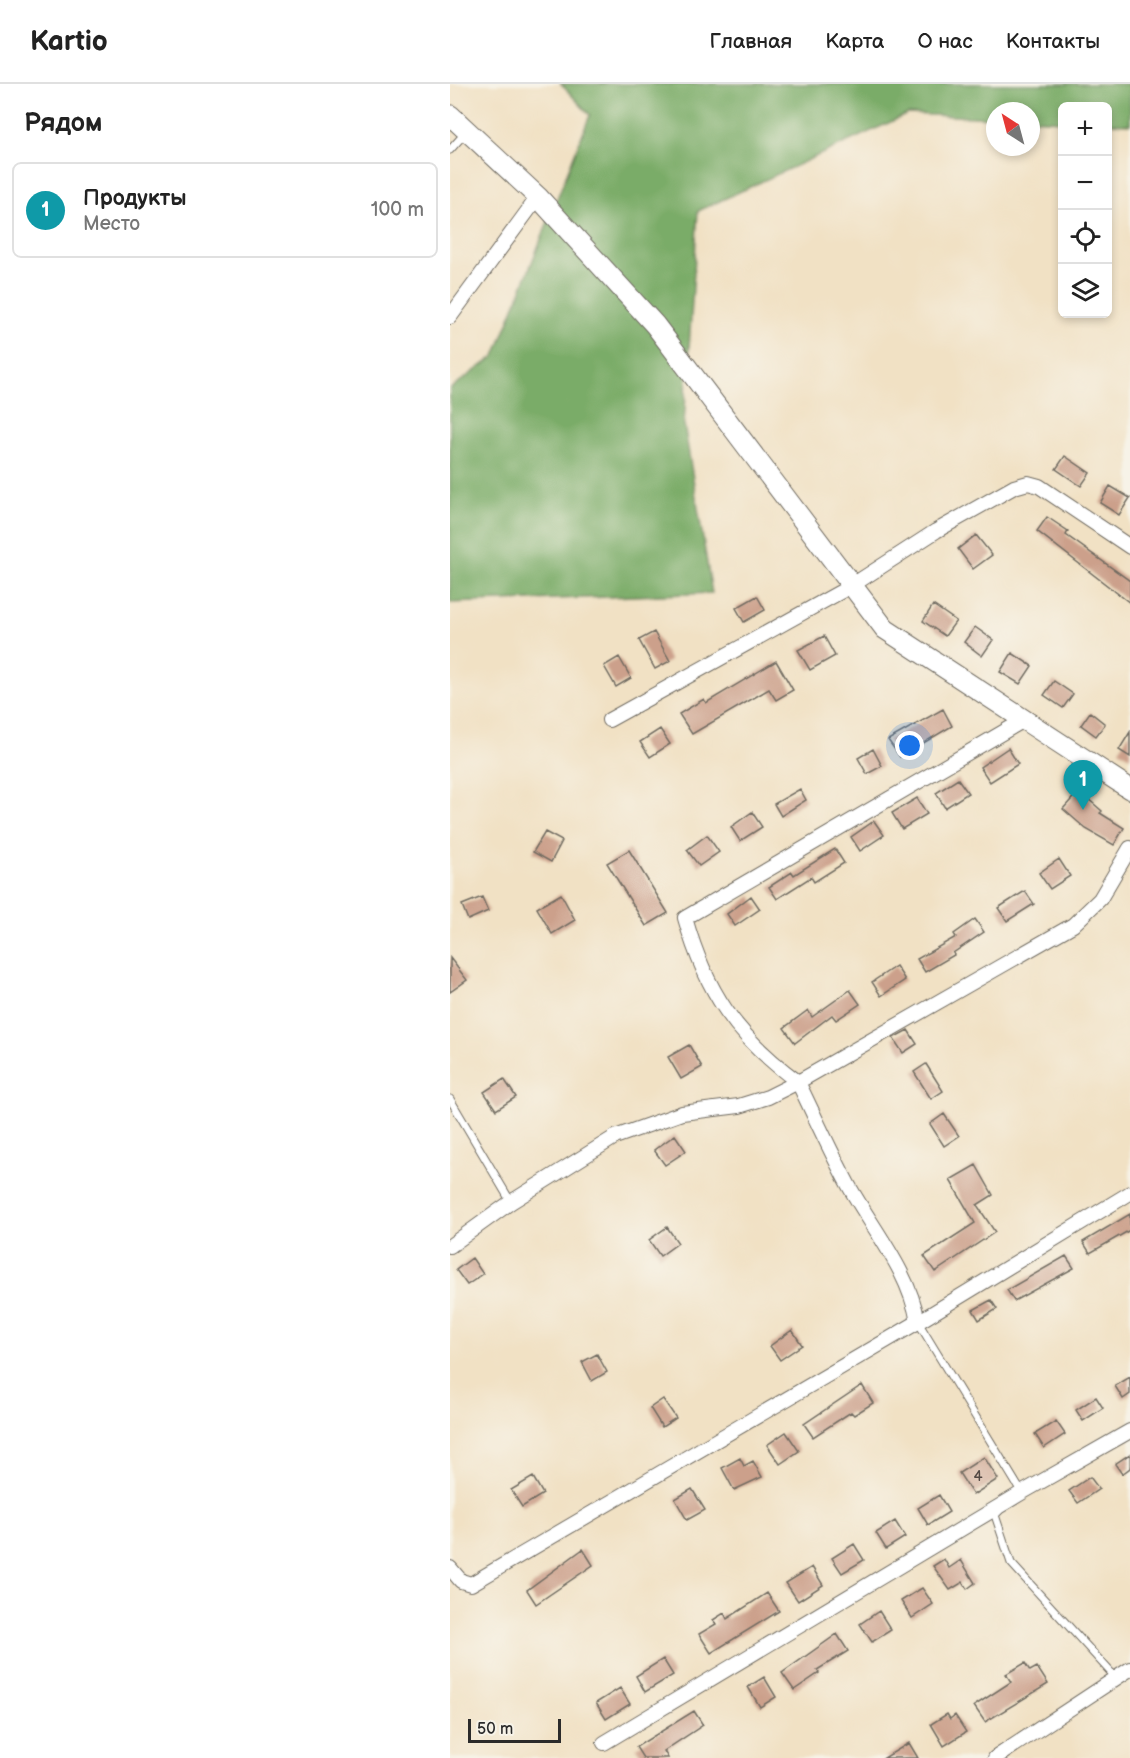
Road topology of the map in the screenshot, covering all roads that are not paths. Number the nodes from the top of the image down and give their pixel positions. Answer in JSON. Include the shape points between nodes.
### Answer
{"nodes":[{"id":1,"x":450,"y":115,"type":"edge"},
{"id":2,"x":468,"y":130,"type":"junction"},
{"id":3,"x":450,"y":150,"type":"edge"},
{"id":4,"x":538,"y":197,"type":"junction"},
{"id":5,"x":450,"y":317,"type":"edge"},
{"id":6,"x":1130,"y":547,"type":"edge"},
{"id":7,"x":851,"y":586,"type":"junction"},
{"id":8,"x":609,"y":720,"type":"dead end"},
{"id":9,"x":1024,"y":720,"type":"junction"},
{"id":10,"x":1130,"y":789,"type":"edge"},
{"id":11,"x":1130,"y":848,"type":"edge"},
{"id":12,"x":798,"y":1082,"type":"junction"},
{"id":13,"x":450,"y":1100,"type":"edge"},
{"id":14,"x":1130,"y":1193,"type":"edge"},
{"id":15,"x":511,"y":1202,"type":"junction"},
{"id":16,"x":450,"y":1246,"type":"edge"},
{"id":17,"x":918,"y":1322,"type":"junction"},
{"id":18,"x":1130,"y":1431,"type":"edge"},
{"id":19,"x":1023,"y":1492,"type":"junction"},
{"id":20,"x":450,"y":1568,"type":"edge"},
{"id":21,"x":1130,"y":1669,"type":"edge"},
{"id":22,"x":1116,"y":1678,"type":"junction"},
{"id":23,"x":1130,"y":1682,"type":"edge"},
{"id":24,"x":604,"y":1743,"type":"dead end"},
{"id":25,"x":995,"y":1758,"type":"edge"}],
"edges":[{"from":1,"to":2,"type":"street"},
{"from":2,"to":3,"type":"lane"},
{"from":2,"to":4,"type":"street"},
{"from":4,"to":5,"type":"street"},
{"from":4,"to":7,"type":"street","via":[[655,326]]},
{"from":6,"to":7,"type":"street","via":[[1039,486],[1028,483],[936,531]]},
{"from":7,"to":8,"type":"street"},
{"from":7,"to":9,"type":"street","via":[[885,629]]},
{"from":9,"to":10,"type":"street"},
{"from":9,"to":12,"type":"street","via":[[685,918],[696,956],[728,1014],[751,1044]]},
{"from":11,"to":12,"type":"street","via":[[1100,900],[1073,926]]},
{"from":12,"to":15,"type":"street","via":[[739,1107],[682,1113],[615,1137]]},
{"from":12,"to":17,"type":"street","via":[[849,1186],[905,1278]]},
{"from":13,"to":15,"type":"lane"},
{"from":14,"to":17,"type":"street"},
{"from":15,"to":16,"type":"street"},
{"from":17,"to":19,"type":"lane"},
{"from":17,"to":20,"type":"street","via":[[471,1584],[461,1581]]},
{"from":18,"to":19,"type":"street"},
{"from":19,"to":22,"type":"lane","via":[[995,1515],[1011,1563]]},
{"from":19,"to":24,"type":"street"},
{"from":21,"to":22,"type":"street"},
{"from":22,"to":23,"type":"street"},
{"from":22,"to":25,"type":"street"}]}
